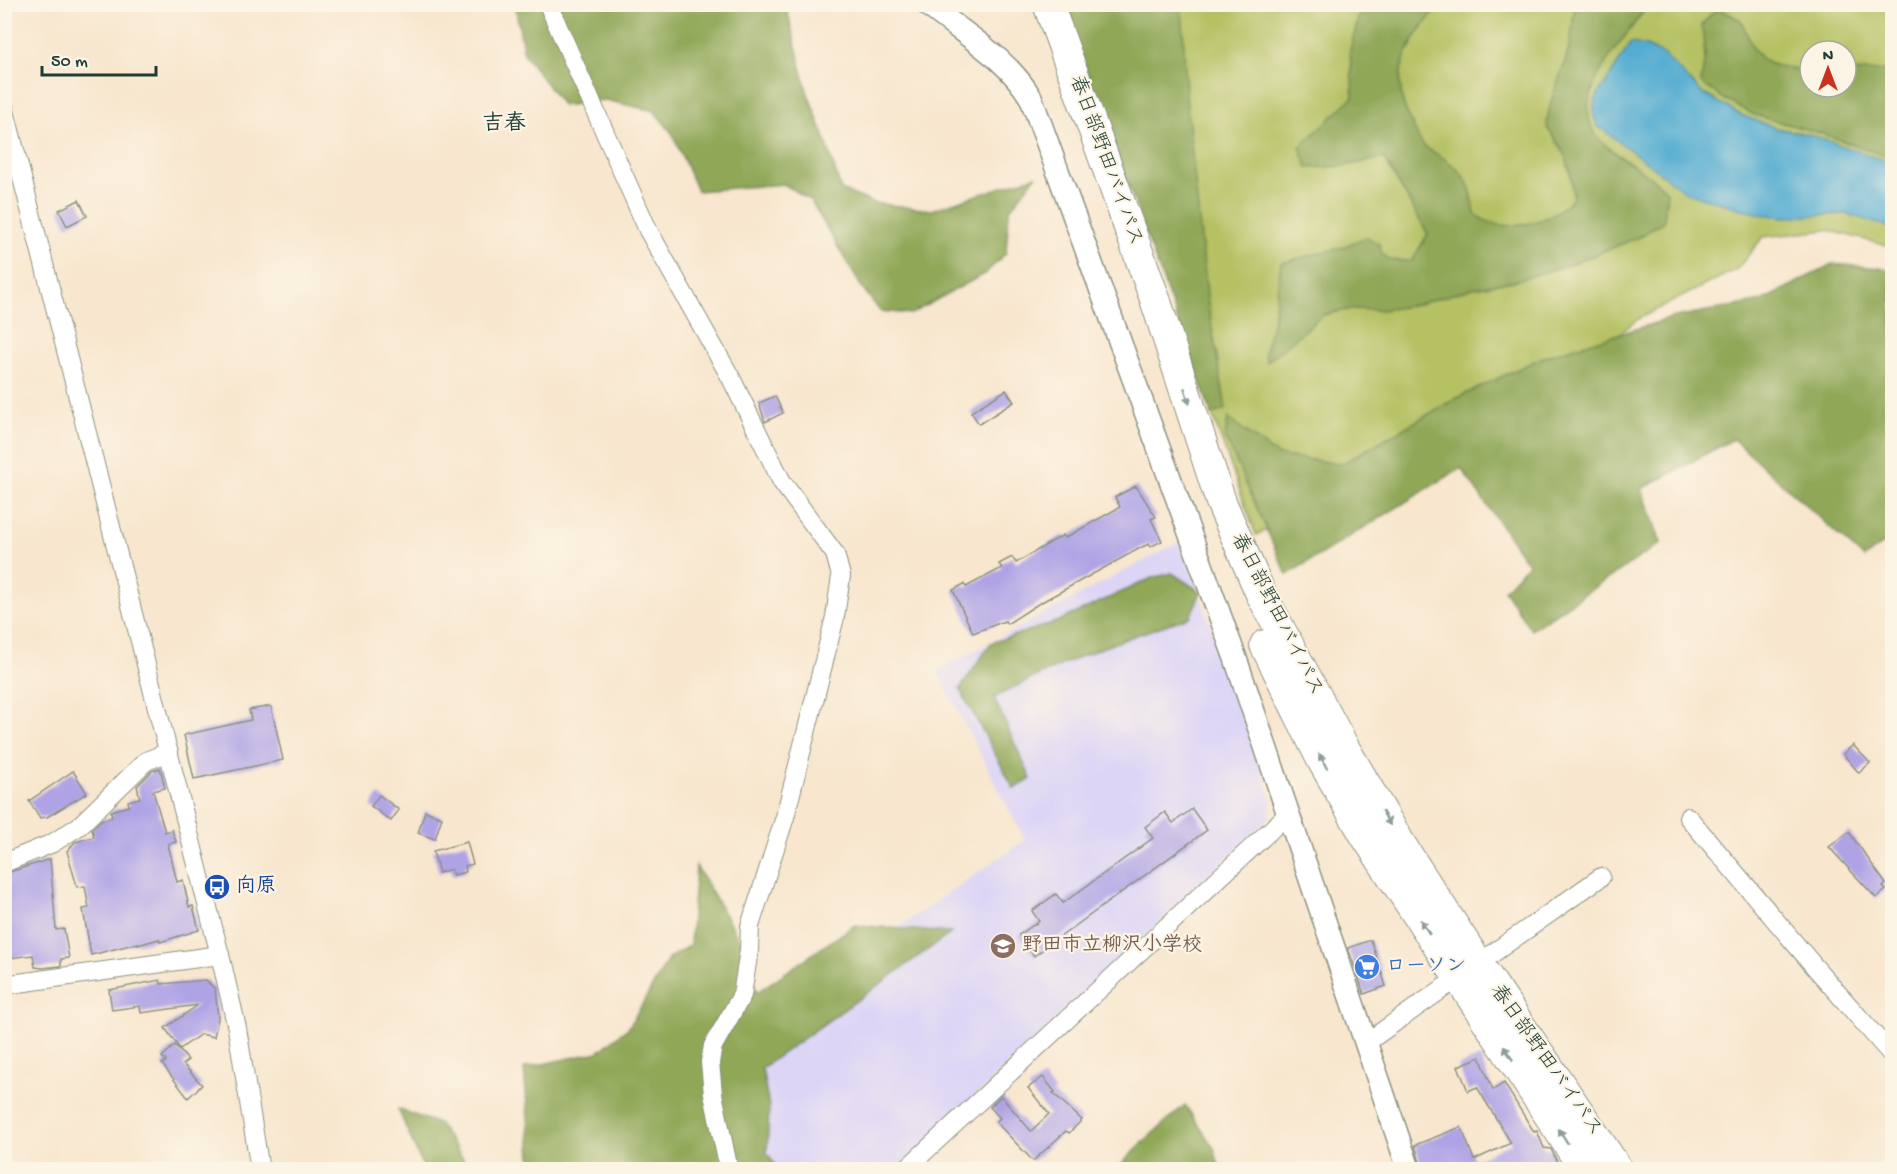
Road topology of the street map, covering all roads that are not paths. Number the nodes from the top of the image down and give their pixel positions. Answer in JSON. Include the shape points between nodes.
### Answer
{"nodes":[{"id":1,"x":548,"y":4,"type":"edge"},
{"id":2,"x":927,"y":4,"type":"edge"},
{"id":3,"x":1028,"y":4,"type":"edge"},
{"id":4,"x":1048,"y":4,"type":"edge"},
{"id":5,"x":4,"y":107,"type":"edge"},
{"id":6,"x":169,"y":752,"type":"junction"},
{"id":7,"x":1288,"y":813,"type":"junction"},
{"id":8,"x":1688,"y":817,"type":"dead end"},
{"id":9,"x":4,"y":862,"type":"edge"},
{"id":10,"x":1601,"y":877,"type":"dead end"},
{"id":11,"x":220,"y":955,"type":"junction"},
{"id":12,"x":1467,"y":969,"type":"junction"},
{"id":13,"x":4,"y":985,"type":"edge"},
{"id":14,"x":1367,"y":1042,"type":"junction"},
{"id":15,"x":1893,"y":1055,"type":"edge"},
{"id":16,"x":260,"y":1170,"type":"edge"},
{"id":17,"x":729,"y":1170,"type":"edge"},
{"id":18,"x":905,"y":1170,"type":"edge"},
{"id":19,"x":1408,"y":1170,"type":"edge"},
{"id":20,"x":1585,"y":1170,"type":"edge"},
{"id":21,"x":1618,"y":1170,"type":"edge"}],
"edges":[{"from":1,"to":17,"type":"street","via":[[648,231],[731,378],[782,482],[835,554],[842,576],[785,817],[750,926],[742,995],[713,1046],[713,1094]]},
{"from":2,"to":7,"type":"street","via":[[1002,62],[1031,98]]},
{"from":12,"to":3,"type":"highway","name":"春日部野田バイパス","one_way":true,"via":[[1365,835],[1322,760],[1244,604],[1185,456],[1138,307]]},
{"from":4,"to":12,"type":"highway","name":"春日部野田バイパス","one_way":true,"via":[[1155,299],[1221,502],[1261,594]]},
{"from":5,"to":6,"type":"street"},
{"from":6,"to":9,"type":"street","via":[[146,761],[79,826],[53,843]]},
{"from":6,"to":11,"type":"street"},
{"from":7,"to":14,"type":"street"},
{"from":7,"to":18,"type":"street"},
{"from":8,"to":15,"type":"street"},
{"from":10,"to":12,"type":"street"},
{"from":11,"to":13,"type":"street"},
{"from":11,"to":16,"type":"street","via":[[237,1028]]},
{"from":12,"to":14,"type":"street"},
{"from":20,"to":12,"type":"highway","name":"春日部野田バイパス","one_way":true},
{"from":12,"to":21,"type":"highway","name":"春日部野田バイパス"},
{"from":14,"to":19,"type":"street"}]}
